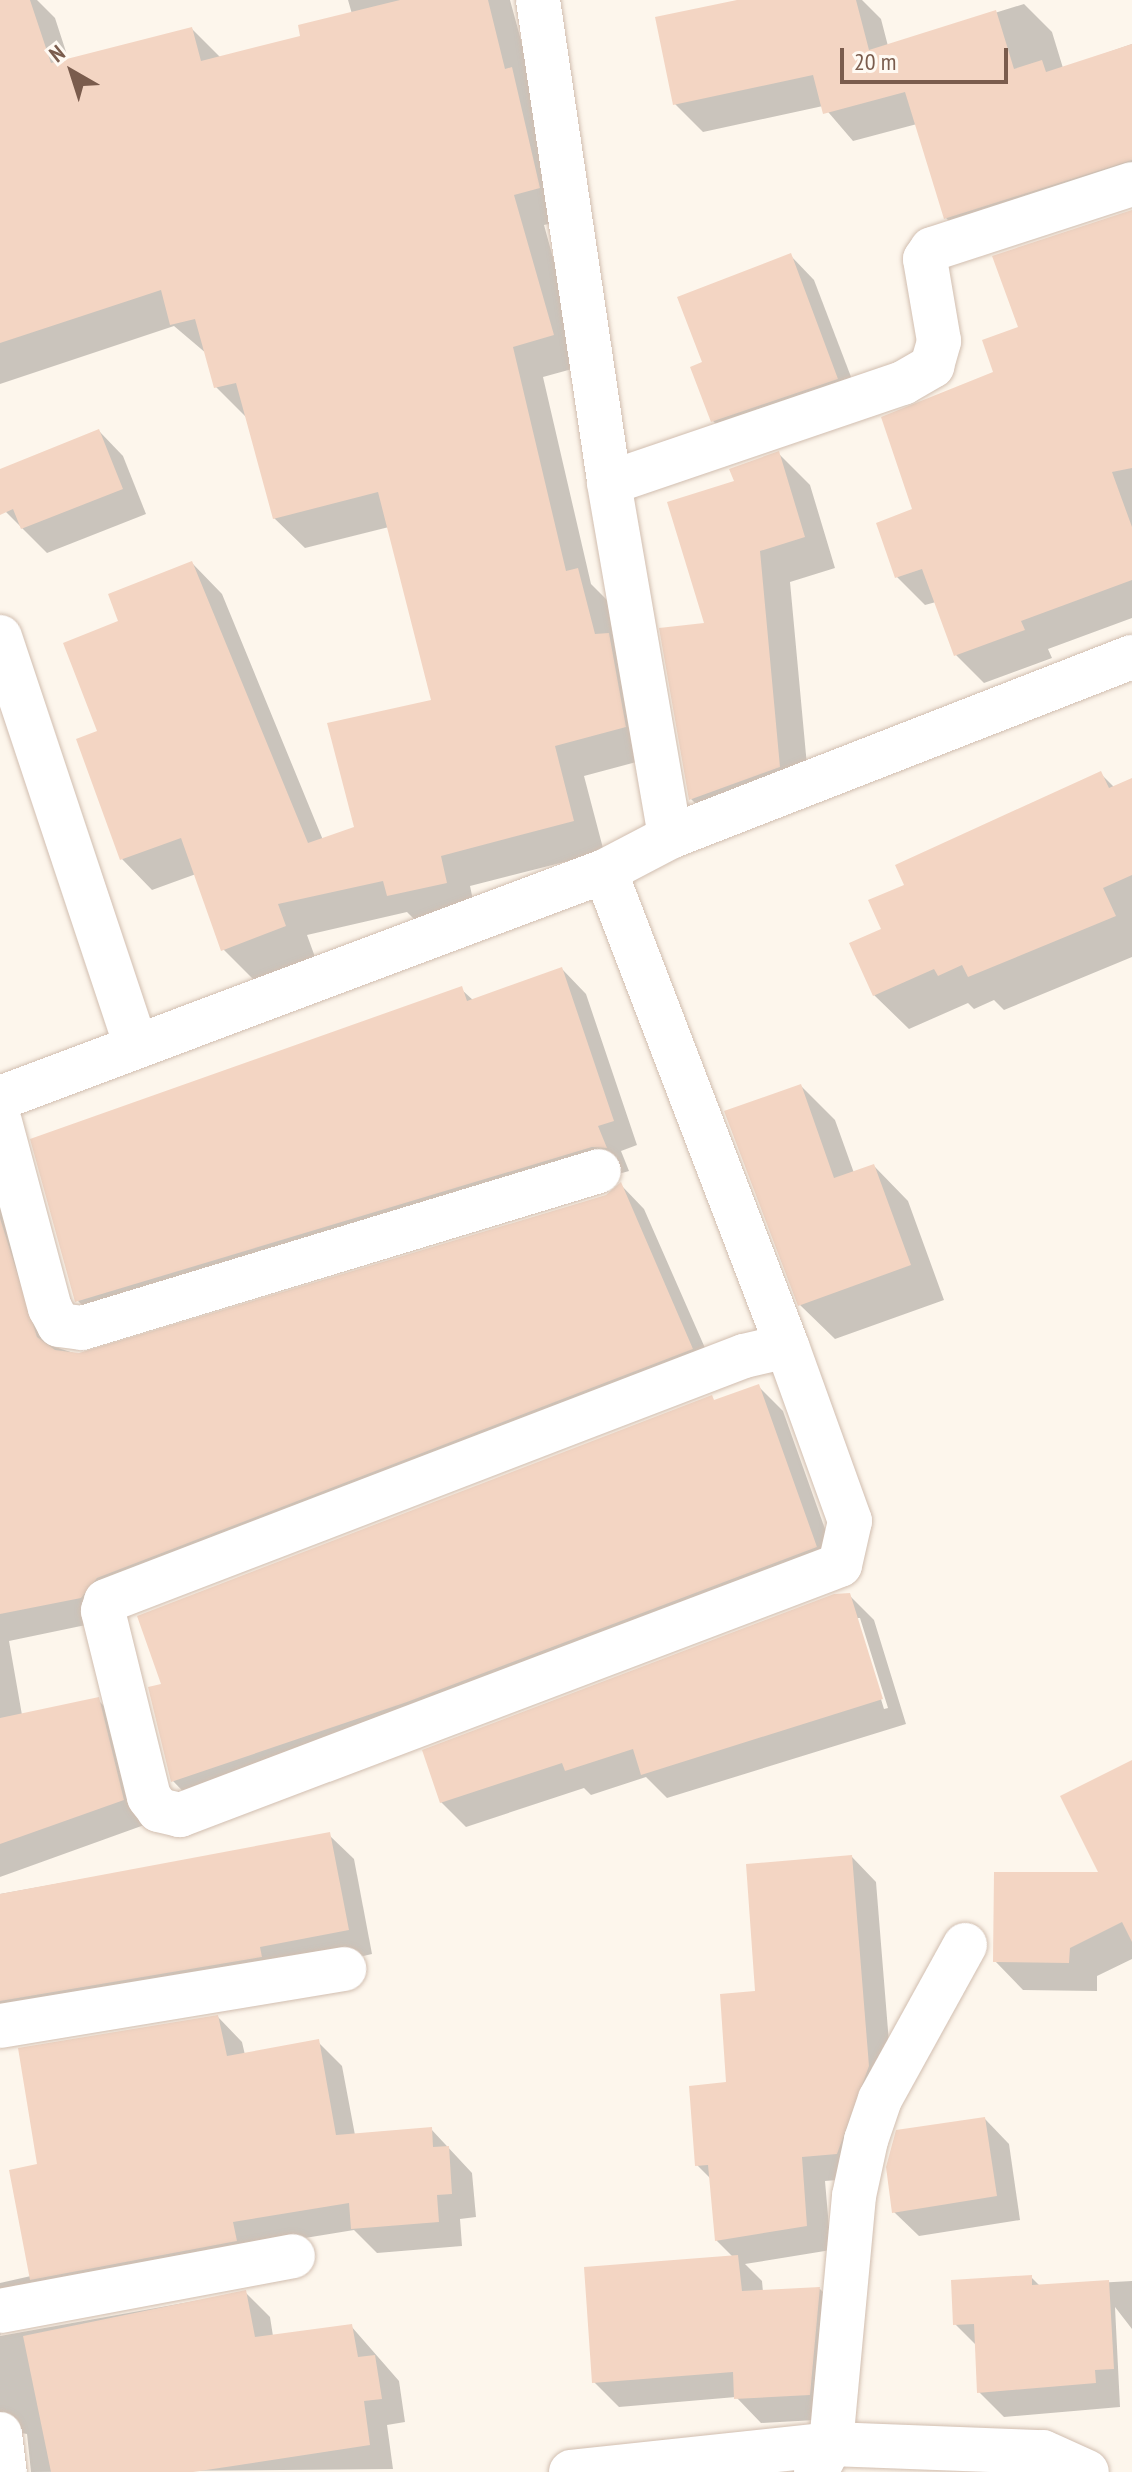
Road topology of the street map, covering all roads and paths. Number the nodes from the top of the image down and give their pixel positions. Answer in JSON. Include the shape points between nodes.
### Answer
{"nodes":[{"id":1,"x":538,"y":0,"type":"edge"},
{"id":2,"x":1132,"y":184,"type":"edge"},
{"id":3,"x":609,"y":483,"type":"junction"},
{"id":4,"x":0,"y":637,"type":"edge"},
{"id":5,"x":1132,"y":657,"type":"edge"},
{"id":6,"x":670,"y":837,"type":"junction"},
{"id":7,"x":605,"y":871,"type":"junction"},
{"id":8,"x":135,"y":1044,"type":"junction"},
{"id":9,"x":0,"y":1098,"type":"edge"},
{"id":10,"x":0,"y":1122,"type":"edge"},
{"id":11,"x":599,"y":1171,"type":"dead end"},
{"id":12,"x":787,"y":1346,"type":"junction"},
{"id":13,"x":965,"y":1945,"type":"dead end"},
{"id":14,"x":344,"y":1969,"type":"dead end"},
{"id":15,"x":0,"y":2026,"type":"edge"},
{"id":16,"x":293,"y":2256,"type":"dead end"},
{"id":17,"x":0,"y":2311,"type":"edge"},
{"id":18,"x":0,"y":2434,"type":"edge"},
{"id":19,"x":824,"y":2458,"type":"edge"},
{"id":20,"x":5,"y":2472,"type":"edge"},
{"id":21,"x":571,"y":2472,"type":"edge"},
{"id":22,"x":1087,"y":2472,"type":"edge"}],
"edges":[{"from":1,"to":3,"type":"street"},
{"from":2,"to":3,"type":"street","via":[[932,249],[925,259],[939,341],[932,366],[903,383]]},
{"from":3,"to":6,"type":"street"},
{"from":4,"to":8,"type":"street"},
{"from":5,"to":6,"type":"street"},
{"from":6,"to":7,"type":"street"},
{"from":7,"to":8,"type":"street"},
{"from":7,"to":12,"type":"street"},
{"from":8,"to":9,"type":"street"},
{"from":10,"to":11,"type":"street","via":[[50,1308],[59,1325],[82,1328]]},
{"from":12,"to":12,"type":"street","via":[[744,1356],[106,1601],[103,1611],[149,1797],[159,1810],[180,1815],[840,1565],[850,1521]]},
{"from":13,"to":19,"type":"street","via":[[880,2099],[866,2140],[854,2196]]},
{"from":14,"to":15,"type":"street"},
{"from":16,"to":17,"type":"street"},
{"from":18,"to":20,"type":"street"},
{"from":19,"to":21,"type":"street"},
{"from":19,"to":22,"type":"street","via":[[1043,2452]]}]}
